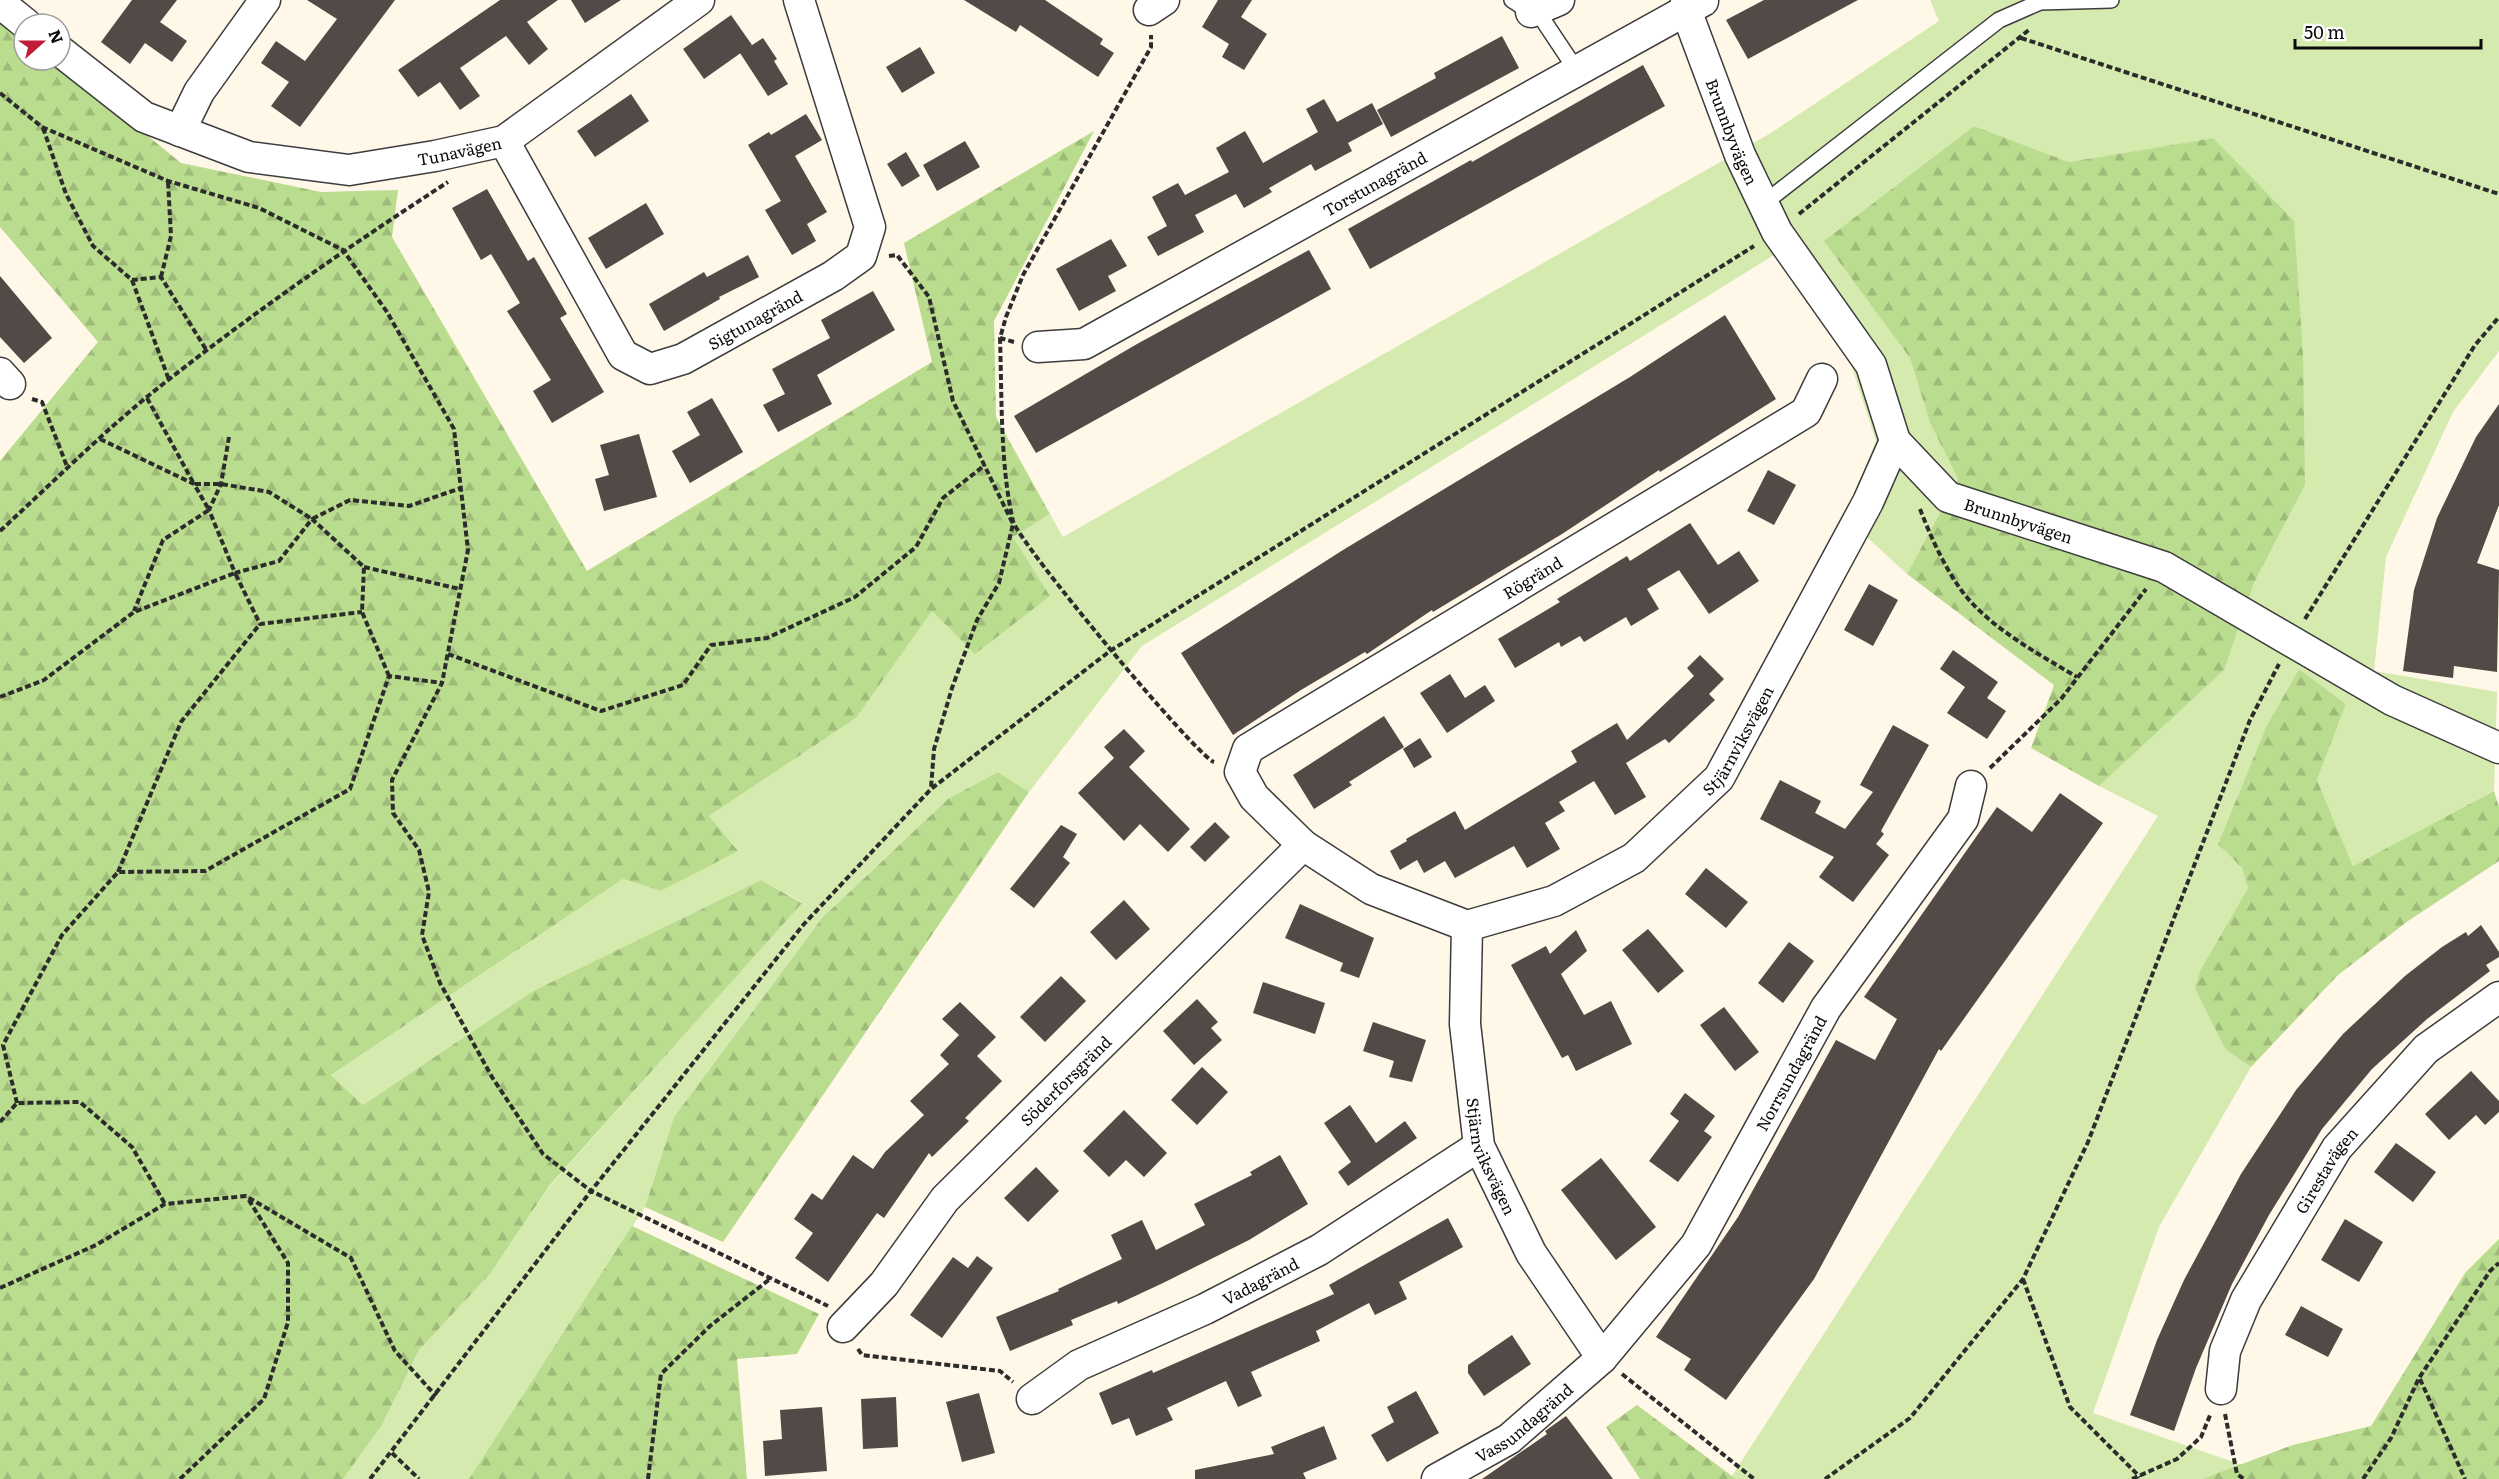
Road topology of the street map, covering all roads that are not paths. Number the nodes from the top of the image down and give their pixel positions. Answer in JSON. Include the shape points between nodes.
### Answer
{"nodes":[{"id":1,"x":265,"y":0,"type":"edge"},
{"id":2,"x":699,"y":0,"type":"edge"},
{"id":3,"x":799,"y":0,"type":"edge"},
{"id":4,"x":1559,"y":0,"type":"edge"},
{"id":5,"x":2111,"y":0,"type":"edge"},
{"id":6,"x":0,"y":3,"type":"edge"},
{"id":7,"x":1692,"y":3,"type":"edge"},
{"id":8,"x":1521,"y":6,"type":"edge"},
{"id":9,"x":12,"y":13,"type":"edge"},
{"id":10,"x":72,"y":60,"type":"edge"},
{"id":11,"x":1577,"y":70,"type":"junction"},
{"id":12,"x":180,"y":131,"type":"junction"},
{"id":13,"x":504,"y":141,"type":"junction"},
{"id":14,"x":1763,"y":204,"type":"junction"},
{"id":15,"x":1038,"y":347,"type":"road end"},
{"id":16,"x":1822,"y":379,"type":"dead end"},
{"id":17,"x":1894,"y":441,"type":"junction"},
{"id":18,"x":2499,"y":748,"type":"edge"},
{"id":19,"x":1971,"y":786,"type":"road end"},
{"id":20,"x":1303,"y":845,"type":"junction"},
{"id":21,"x":1467,"y":926,"type":"junction"},
{"id":22,"x":2499,"y":997,"type":"edge"},
{"id":23,"x":1479,"y":1146,"type":"junction"},
{"id":24,"x":843,"y":1327,"type":"road end"},
{"id":25,"x":1602,"y":1358,"type":"junction"},
{"id":26,"x":2221,"y":1389,"type":"road end"},
{"id":27,"x":1032,"y":1399,"type":"road end"},
{"id":28,"x":1437,"y":1479,"type":"edge"}],
"edges":[{"from":1,"to":12,"type":"street","via":[[198,92]]},
{"from":2,"to":13,"type":"street","name":"Tunavägen"},
{"from":3,"to":13,"type":"street","name":"Sigtunagränd","via":[[870,227],[861,256],[833,276],[683,359],[650,369],[623,355]]},
{"from":4,"to":8,"type":"street"},
{"from":5,"to":14,"type":"lane","via":[[2040,2],[1999,20]]},
{"from":6,"to":9,"type":"street"},
{"from":7,"to":11,"type":"street","name":"Torstunagränd"},
{"from":7,"to":14,"type":"street","name":"Brunnbyvägen","via":[[1740,155]]},
{"from":8,"to":11,"type":"lane","via":[[1543,20]]},
{"from":10,"to":12,"type":"street","name":"Tunavägen","via":[[144,117]]},
{"from":11,"to":15,"type":"street","name":"Torstunagränd","via":[[1084,344]]},
{"from":12,"to":13,"type":"street","name":"Tunavägen","via":[[249,157],[349,170]]},
{"from":14,"to":17,"type":"street","name":"Brunnbyvägen","via":[[1777,232],[1870,365]]},
{"from":16,"to":20,"type":"street","name":"Rögränd","via":[[1806,412],[1248,749],[1240,772],[1254,798]]},
{"from":17,"to":18,"type":"street","name":"Brunnbyvägen","via":[[1948,497],[2164,567],[2392,700]]},
{"from":17,"to":21,"type":"street","name":"Stjärnviksvägen","via":[[1868,502],[1719,778],[1634,858],[1554,901]]},
{"from":19,"to":25,"type":"street","name":"Norrsundagränd","via":[[1963,819],[1826,1008],[1696,1245]]},
{"from":20,"to":21,"type":"street","via":[[1371,889]]},
{"from":20,"to":24,"type":"street","name":"Söderforsgränd","via":[[945,1199],[884,1284]]},
{"from":21,"to":23,"type":"street","name":"Stjärnviksvägen","via":[[1465,1024]]},
{"from":22,"to":26,"type":"street","name":"Girestavägen","via":[[2426,1049],[2337,1148],[2246,1300],[2225,1351]]},
{"from":23,"to":25,"type":"street","name":"Stjärnviksvägen","via":[[1531,1253]]},
{"from":23,"to":27,"type":"street","name":"Vadagränd","via":[[1319,1250],[1205,1309],[1079,1365]]},
{"from":25,"to":28,"type":"street","name":"Vassundagränd","via":[[1509,1439]]}]}
